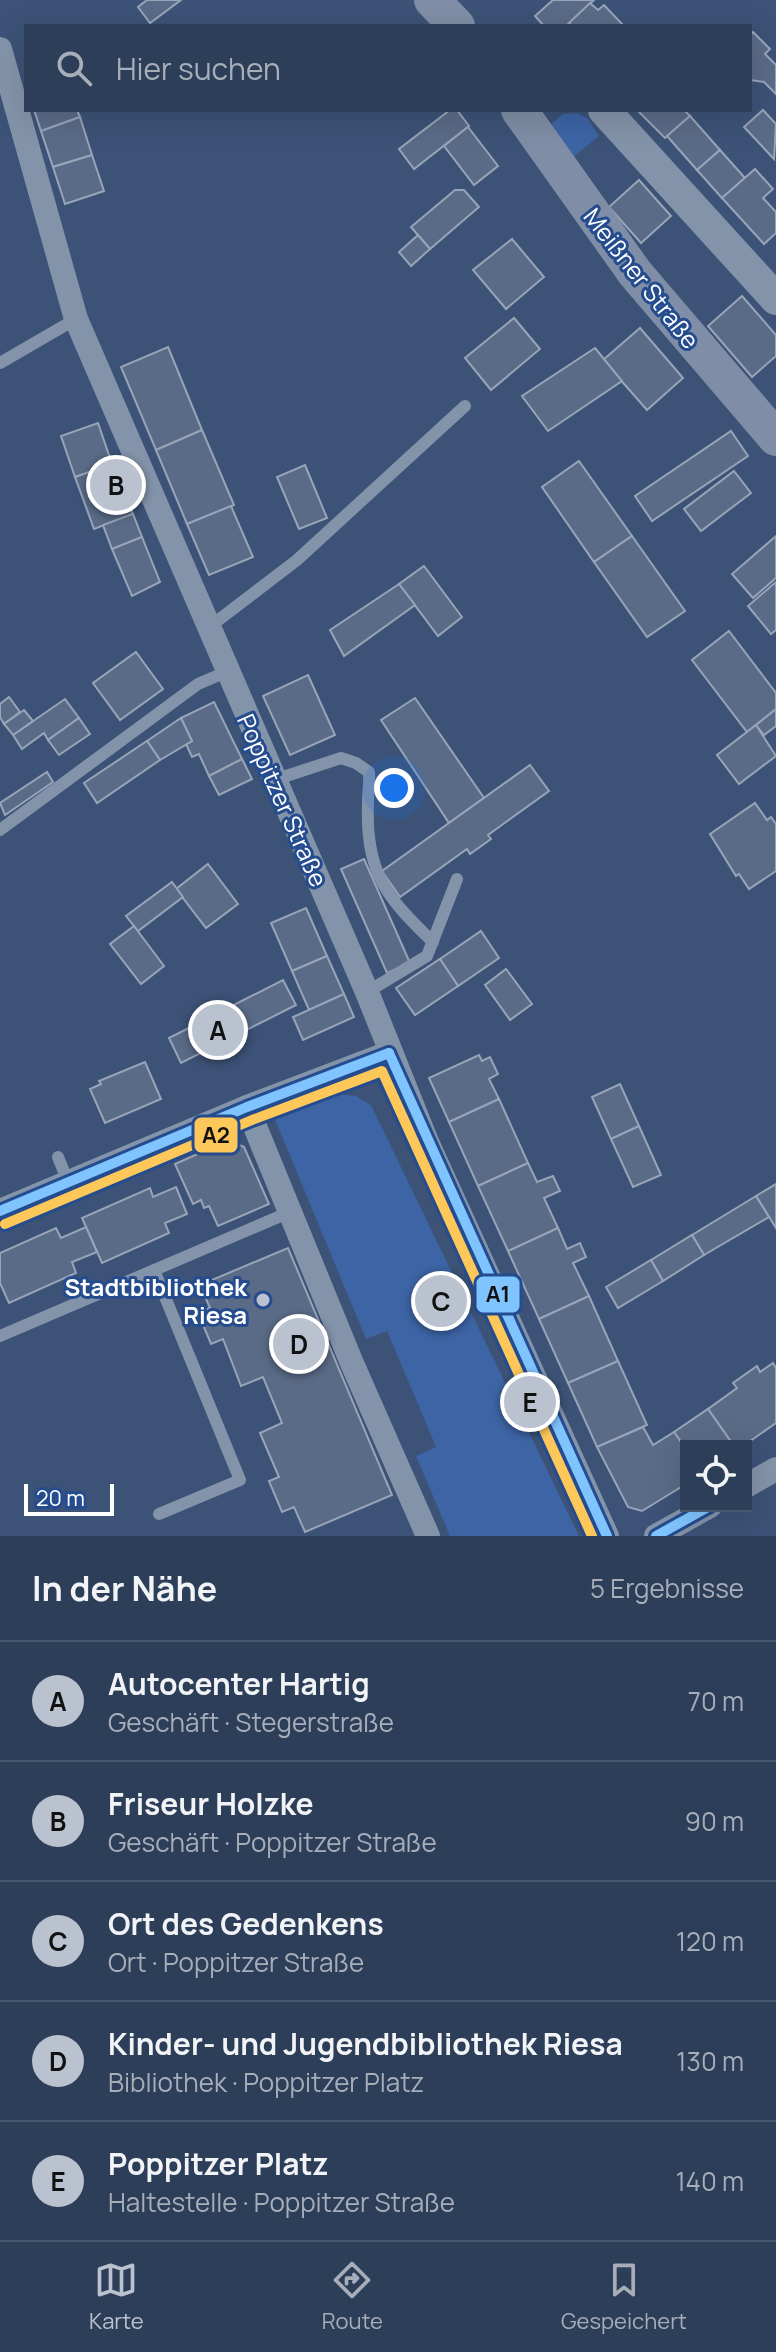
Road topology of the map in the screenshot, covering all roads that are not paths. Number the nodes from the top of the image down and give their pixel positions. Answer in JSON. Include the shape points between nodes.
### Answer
{"nodes":[{"id":1,"x":432,"y":0,"type":"edge"},
{"id":2,"x":455,"y":24,"type":"edge"},
{"id":3,"x":0,"y":49,"type":"edge"},
{"id":4,"x":520,"y":112,"type":"edge"},
{"id":5,"x":606,"y":112,"type":"edge"},
{"id":6,"x":776,"y":299,"type":"edge"},
{"id":7,"x":76,"y":319,"type":"junction"},
{"id":8,"x":0,"y":363,"type":"edge"},
{"id":9,"x":465,"y":406,"type":"dead end"},
{"id":10,"x":776,"y":438,"type":"edge"},
{"id":11,"x":208,"y":628,"type":"junction"},
{"id":12,"x":226,"y":672,"type":"junction"},
{"id":13,"x":274,"y":780,"type":"junction"},
{"id":14,"x":0,"y":830,"type":"edge"},
{"id":15,"x":457,"y":879,"type":"dead end"},
{"id":16,"x":433,"y":942,"type":"junction"},
{"id":17,"x":367,"y":992,"type":"junction"},
{"id":18,"x":389,"y":1053,"type":"junction"},
{"id":19,"x":247,"y":1107,"type":"junction"},
{"id":20,"x":58,"y":1157,"type":"dead end"},
{"id":21,"x":68,"y":1182,"type":"junction"},
{"id":22,"x":0,"y":1211,"type":"edge"},
{"id":23,"x":290,"y":1212,"type":"junction"},
{"id":24,"x":154,"y":1270,"type":"junction"},
{"id":25,"x":0,"y":1336,"type":"edge"},
{"id":26,"x":776,"y":1469,"type":"edge"},
{"id":27,"x":752,"y":1483,"type":"edge"},
{"id":28,"x":699,"y":1512,"type":"edge"},
{"id":29,"x":159,"y":1514,"type":"dead end"},
{"id":30,"x":428,"y":1536,"type":"edge"},
{"id":31,"x":607,"y":1536,"type":"edge"},
{"id":32,"x":656,"y":1536,"type":"edge"}],
"edges":[{"from":1,"to":2,"type":"main road"},
{"from":3,"to":7,"type":"street","name":"Poppitzer Straße"},
{"from":4,"to":10,"type":"main road","name":"Meißner Straße","via":[[635,273]]},
{"from":5,"to":6,"type":"street"},
{"from":7,"to":8,"type":"lane"},
{"from":7,"to":11,"type":"street","name":"Poppitzer Straße"},
{"from":9,"to":11,"type":"lane","via":[[297,560]]},
{"from":11,"to":12,"type":"street","name":"Poppitzer Straße"},
{"from":12,"to":13,"type":"street","name":"Poppitzer Straße"},
{"from":12,"to":14,"type":"lane","via":[[198,684]]},
{"from":13,"to":16,"type":"lane","via":[[341,758],[369,772],[377,876],[389,898]]},
{"from":13,"to":17,"type":"street","name":"Poppitzer Straße"},
{"from":15,"to":16,"type":"lane"},
{"from":16,"to":17,"type":"lane","via":[[427,956]]},
{"from":17,"to":18,"type":"street","name":"Poppitzer Straße"},
{"from":18,"to":19,"type":"street"},
{"from":18,"to":31,"type":"street","name":"Poppitzer Straße"},
{"from":19,"to":21,"type":"street"},
{"from":19,"to":23,"type":"street"},
{"from":20,"to":21,"type":"lane"},
{"from":21,"to":22,"type":"street"},
{"from":23,"to":24,"type":"lane"},
{"from":23,"to":30,"type":"street"},
{"from":24,"to":25,"type":"lane"},
{"from":24,"to":29,"type":"lane","via":[[240,1480]]},
{"from":26,"to":27,"type":"street"},
{"from":28,"to":32,"type":"street"}]}
